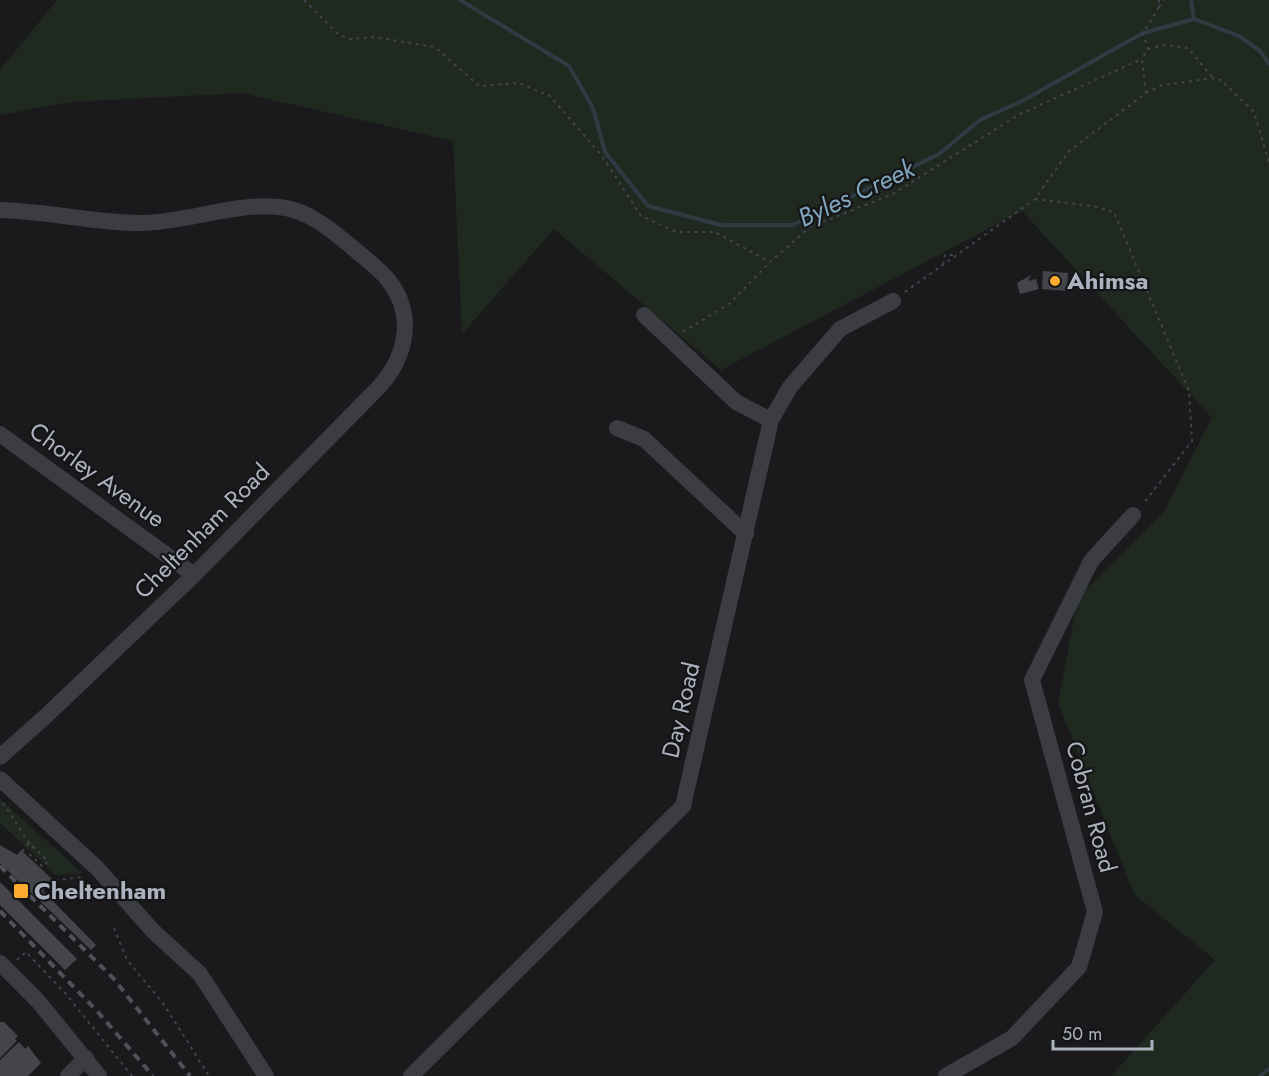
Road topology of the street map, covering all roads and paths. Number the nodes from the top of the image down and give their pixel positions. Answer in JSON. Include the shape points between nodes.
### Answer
{"nodes":[{"id":1,"x":304,"y":0,"type":"edge"},
{"id":2,"x":1159,"y":0,"type":"edge"},
{"id":3,"x":1164,"y":0,"type":"edge"},
{"id":4,"x":1158,"y":9,"type":"junction"},
{"id":5,"x":1148,"y":49,"type":"junction"},
{"id":6,"x":1142,"y":59,"type":"junction"},
{"id":7,"x":1213,"y":78,"type":"junction"},
{"id":8,"x":1146,"y":93,"type":"junction"},
{"id":9,"x":1269,"y":163,"type":"edge"},
{"id":10,"x":1035,"y":199,"type":"junction"},
{"id":11,"x":0,"y":210,"type":"edge"},
{"id":12,"x":956,"y":255,"type":"junction"},
{"id":13,"x":770,"y":262,"type":"junction"},
{"id":14,"x":943,"y":265,"type":"junction"},
{"id":15,"x":893,"y":301,"type":"joint"},
{"id":16,"x":644,"y":315,"type":"dead end"},
{"id":17,"x":670,"y":339,"type":"junction"},
{"id":18,"x":771,"y":420,"type":"junction"},
{"id":19,"x":616,"y":428,"type":"dead end"},
{"id":20,"x":0,"y":434,"type":"edge"},
{"id":21,"x":1133,"y":515,"type":"joint"},
{"id":22,"x":746,"y":534,"type":"junction"},
{"id":23,"x":194,"y":575,"type":"junction"},
{"id":24,"x":0,"y":757,"type":"edge"},
{"id":25,"x":0,"y":779,"type":"edge"},
{"id":26,"x":0,"y":800,"type":"edge"},
{"id":27,"x":29,"y":843,"type":"junction"},
{"id":28,"x":21,"y":854,"type":"junction"},
{"id":29,"x":0,"y":855,"type":"edge"},
{"id":30,"x":24,"y":857,"type":"junction"},
{"id":31,"x":11,"y":865,"type":"junction"},
{"id":32,"x":8,"y":869,"type":"dead end"},
{"id":33,"x":83,"y":878,"type":"dead end"},
{"id":34,"x":114,"y":928,"type":"dead end"},
{"id":35,"x":8,"y":962,"type":"edge"},
{"id":36,"x":86,"y":1058,"type":"junction"},
{"id":37,"x":68,"y":1076,"type":"edge"},
{"id":38,"x":99,"y":1076,"type":"edge"},
{"id":39,"x":132,"y":1076,"type":"edge"},
{"id":40,"x":209,"y":1076,"type":"edge"},
{"id":41,"x":266,"y":1076,"type":"edge"},
{"id":42,"x":411,"y":1076,"type":"edge"},
{"id":43,"x":946,"y":1076,"type":"edge"}],
"edges":[{"from":1,"to":13,"type":"path","via":[[339,35],[435,47],[479,86],[519,83],[550,96],[602,156],[641,216],[676,232],[715,232]]},
{"from":2,"to":4,"type":"path"},
{"from":3,"to":4,"type":"path"},
{"from":4,"to":5,"type":"path","via":[[1143,33]]},
{"from":5,"to":6,"type":"path"},
{"from":5,"to":7,"type":"path","via":[[1165,45],[1188,48]]},
{"from":6,"to":8,"type":"path"},
{"from":6,"to":13,"type":"path","via":[[1020,114],[893,194],[810,227]]},
{"from":7,"to":8,"type":"path","via":[[1162,85]]},
{"from":7,"to":9,"type":"path","via":[[1221,80],[1254,112]]},
{"from":8,"to":10,"type":"path","via":[[1068,152]]},
{"from":10,"to":12,"type":"path"},
{"from":10,"to":21,"type":"path","via":[[1114,212],[1190,391],[1192,441]]},
{"from":11,"to":23,"type":"street","name":"Cheltenham Road","via":[[143,223],[267,207],[302,213],[333,231],[380,270],[399,298],[404,318],[402,353],[388,377]]},
{"from":12,"to":14,"type":"path"},
{"from":12,"to":14,"type":"path","via":[[945,255]]},
{"from":13,"to":17,"type":"path","via":[[730,303]]},
{"from":14,"to":15,"type":"path"},
{"from":15,"to":18,"type":"street","name":"Day Road","via":[[840,329],[790,387]]},
{"from":16,"to":17,"type":"street"},
{"from":17,"to":18,"type":"street","via":[[736,402]]},
{"from":18,"to":22,"type":"street","name":"Day Road"},
{"from":19,"to":22,"type":"street","via":[[644,439]]},
{"from":20,"to":23,"type":"street","name":"Chorley Avenue"},
{"from":21,"to":43,"type":"street","name":"Cobran Road","via":[[1091,561],[1032,680],[1095,912],[1079,967],[1012,1038]]},
{"from":22,"to":42,"type":"street","name":"Day Road","via":[[683,806]]},
{"from":23,"to":24,"type":"street","name":"Cheltenham Road"},
{"from":25,"to":41,"type":"street","via":[[97,868],[153,931],[200,974]]},
{"from":26,"to":27,"type":"path"},
{"from":27,"to":28,"type":"path"},
{"from":27,"to":30,"type":"path","via":[[48,861],[43,867],[28,853]]},
{"from":28,"to":30,"type":"path"},
{"from":28,"to":31,"type":"path"},
{"from":29,"to":31,"type":"path"},
{"from":30,"to":33,"type":"path","via":[[50,881]]},
{"from":31,"to":32,"type":"path"},
{"from":34,"to":40,"type":"path","via":[[127,960],[163,1003]]},
{"from":35,"to":36,"type":"street"},
{"from":35,"to":39,"type":"path","via":[[26,952],[77,1007]]},
{"from":36,"to":37,"type":"street"},
{"from":36,"to":38,"type":"street"}]}
